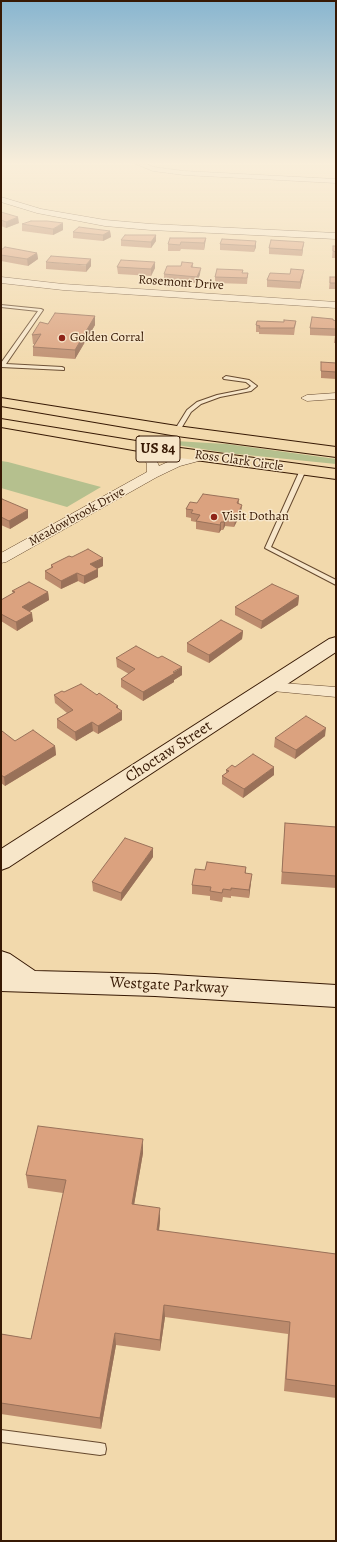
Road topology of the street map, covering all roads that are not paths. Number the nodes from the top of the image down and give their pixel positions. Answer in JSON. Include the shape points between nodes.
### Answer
{"nodes":[{"id":1,"x":315,"y":235,"type":"edge"},
{"id":2,"x":336,"y":236,"type":"edge"},
{"id":3,"x":1,"y":280,"type":"edge"},
{"id":4,"x":336,"y":305,"type":"edge"},
{"id":5,"x":3,"y":306,"type":"edge"},
{"id":6,"x":1,"y":311,"type":"edge"},
{"id":7,"x":2,"y":365,"type":"edge"},
{"id":8,"x":62,"y":370,"type":"dead end"},
{"id":9,"x":226,"y":378,"type":"dead end"},
{"id":10,"x":336,"y":396,"type":"edge"},
{"id":11,"x":307,"y":398,"type":"dead end"},
{"id":12,"x":4,"y":403,"type":"edge"},
{"id":13,"x":1,"y":423,"type":"edge"},
{"id":14,"x":177,"y":431,"type":"junction"},
{"id":15,"x":140,"y":446,"type":"junction"},
{"id":16,"x":336,"y":452,"type":"edge"},
{"id":17,"x":202,"y":456,"type":"junction"},
{"id":18,"x":303,"y":470,"type":"junction"},
{"id":19,"x":153,"y":474,"type":"junction"},
{"id":20,"x":336,"y":474,"type":"edge"},
{"id":21,"x":1,"y":559,"type":"edge"},
{"id":22,"x":336,"y":583,"type":"edge"},
{"id":23,"x":336,"y":643,"type":"edge"},
{"id":24,"x":268,"y":687,"type":"junction"},
{"id":25,"x":336,"y":692,"type":"edge"},
{"id":26,"x":1,"y":861,"type":"edge"},
{"id":27,"x":1,"y":961,"type":"edge"},
{"id":28,"x":1,"y":981,"type":"edge"},
{"id":29,"x":29,"y":981,"type":"junction"},
{"id":30,"x":336,"y":996,"type":"edge"},
{"id":31,"x":1,"y":1436,"type":"edge"},
{"id":32,"x":100,"y":1449,"type":"dead end"}],
"edges":[{"from":1,"to":2,"type":"street"},
{"from":3,"to":4,"type":"street","name":"Rosemont Drive","via":[[142,293]]},
{"from":5,"to":6,"type":"lane"},
{"from":5,"to":7,"type":"lane","via":[[41,310]]},
{"from":7,"to":8,"type":"lane"},
{"from":9,"to":14,"type":"lane","via":[[247,381],[254,386],[249,390],[199,403],[189,411]]},
{"from":10,"to":11,"type":"street"},
{"from":12,"to":14,"type":"highway","name":"Ross Clark Circle","number":"US 84"},
{"from":13,"to":15,"type":"highway","name":"Ross Clark Circle","number":"US 84"},
{"from":14,"to":16,"type":"highway","name":"Ross Clark Circle","number":"US 84"},
{"from":15,"to":17,"type":"highway","name":"Ross Clark Circle","number":"US 84"},
{"from":15,"to":19,"type":"street","via":[[153,464]]},
{"from":17,"to":18,"type":"highway","name":"Ross Clark Circle","number":"US 84"},
{"from":17,"to":19,"type":"street","name":"Meadowbrook Drive","via":[[176,463]]},
{"from":18,"to":20,"type":"highway","name":"Ross Clark Circle","number":"US 84"},
{"from":18,"to":22,"type":"lane","via":[[268,548]]},
{"from":19,"to":21,"type":"street","name":"Meadowbrook Drive"},
{"from":23,"to":24,"type":"street","name":"Choctaw Street"},
{"from":24,"to":25,"type":"street"},
{"from":24,"to":26,"type":"street","name":"Choctaw Street"},
{"from":27,"to":29,"type":"street"},
{"from":28,"to":29,"type":"street","name":"Westgate Parkway"},
{"from":29,"to":30,"type":"street","name":"Westgate Parkway","via":[[155,985]]},
{"from":31,"to":32,"type":"lane"}]}
